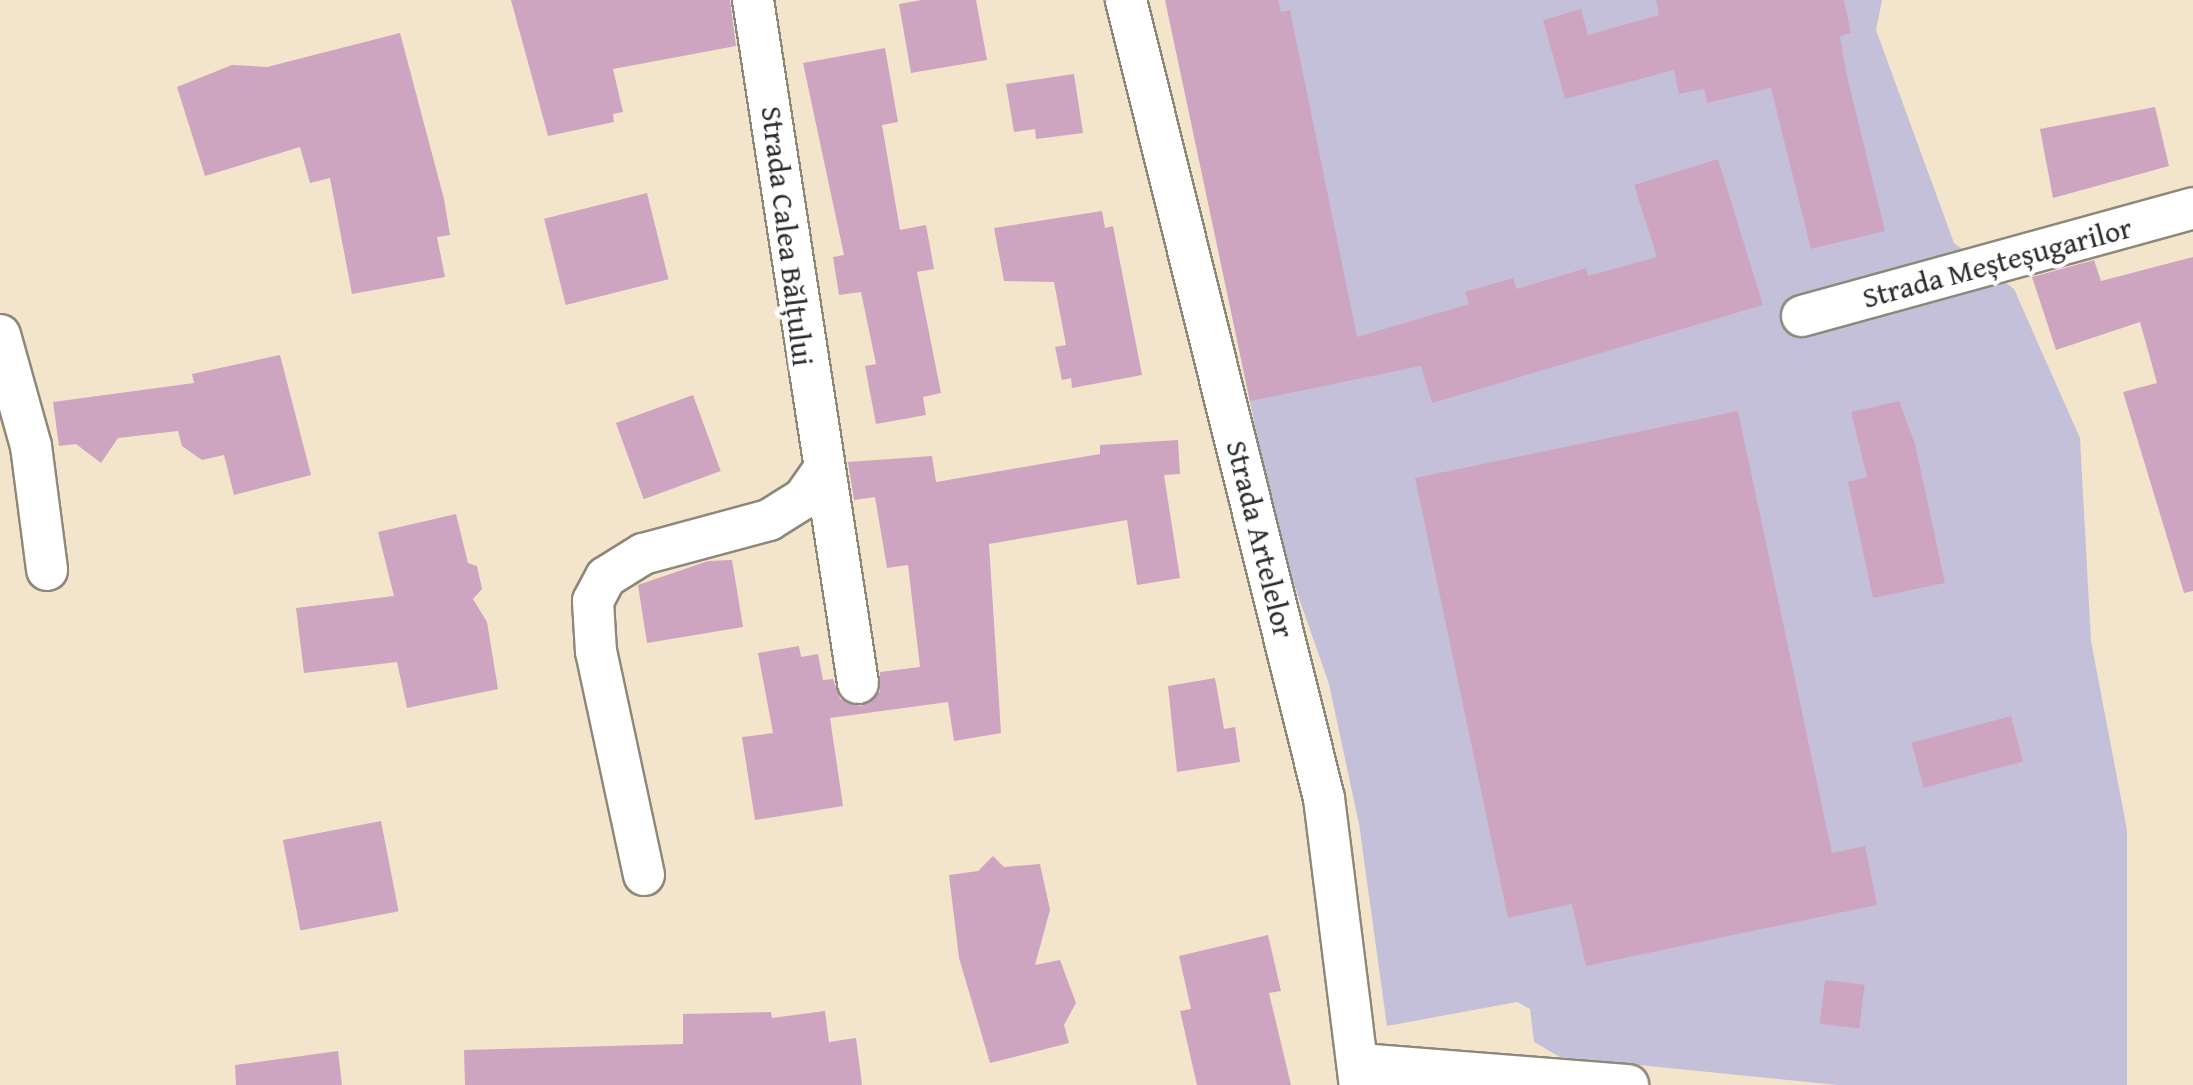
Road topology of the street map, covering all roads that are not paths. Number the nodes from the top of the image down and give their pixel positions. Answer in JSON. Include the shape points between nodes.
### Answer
{"nodes":[{"id":1,"x":753,"y":0,"type":"edge"},
{"id":2,"x":1126,"y":0,"type":"edge"},
{"id":3,"x":2193,"y":208,"type":"edge"},
{"id":4,"x":1802,"y":316,"type":"dead end"},
{"id":5,"x":0,"y":335,"type":"edge"},
{"id":6,"x":822,"y":472,"type":"junction"},
{"id":7,"x":47,"y":570,"type":"dead end"},
{"id":8,"x":858,"y":683,"type":"dead end"},
{"id":9,"x":644,"y":875,"type":"dead end"},
{"id":10,"x":1361,"y":1074,"type":"edge"},
{"id":11,"x":1628,"y":1085,"type":"edge"}],
"edges":[{"from":1,"to":6,"type":"street","name":"Strada Calea Bălțului"},
{"from":2,"to":10,"type":"street","name":"Strada Artelelor","via":[[1324,798]]},
{"from":3,"to":4,"type":"street","name":"Strada Meșteșugarilor"},
{"from":5,"to":7,"type":"street","via":[[31,446]]},
{"from":6,"to":8,"type":"street","name":"Strada Calea Bălțului"},
{"from":6,"to":9,"type":"street","via":[[803,499],[770,520],[643,554],[606,577],[593,601],[596,652]]},
{"from":10,"to":11,"type":"street"}]}
